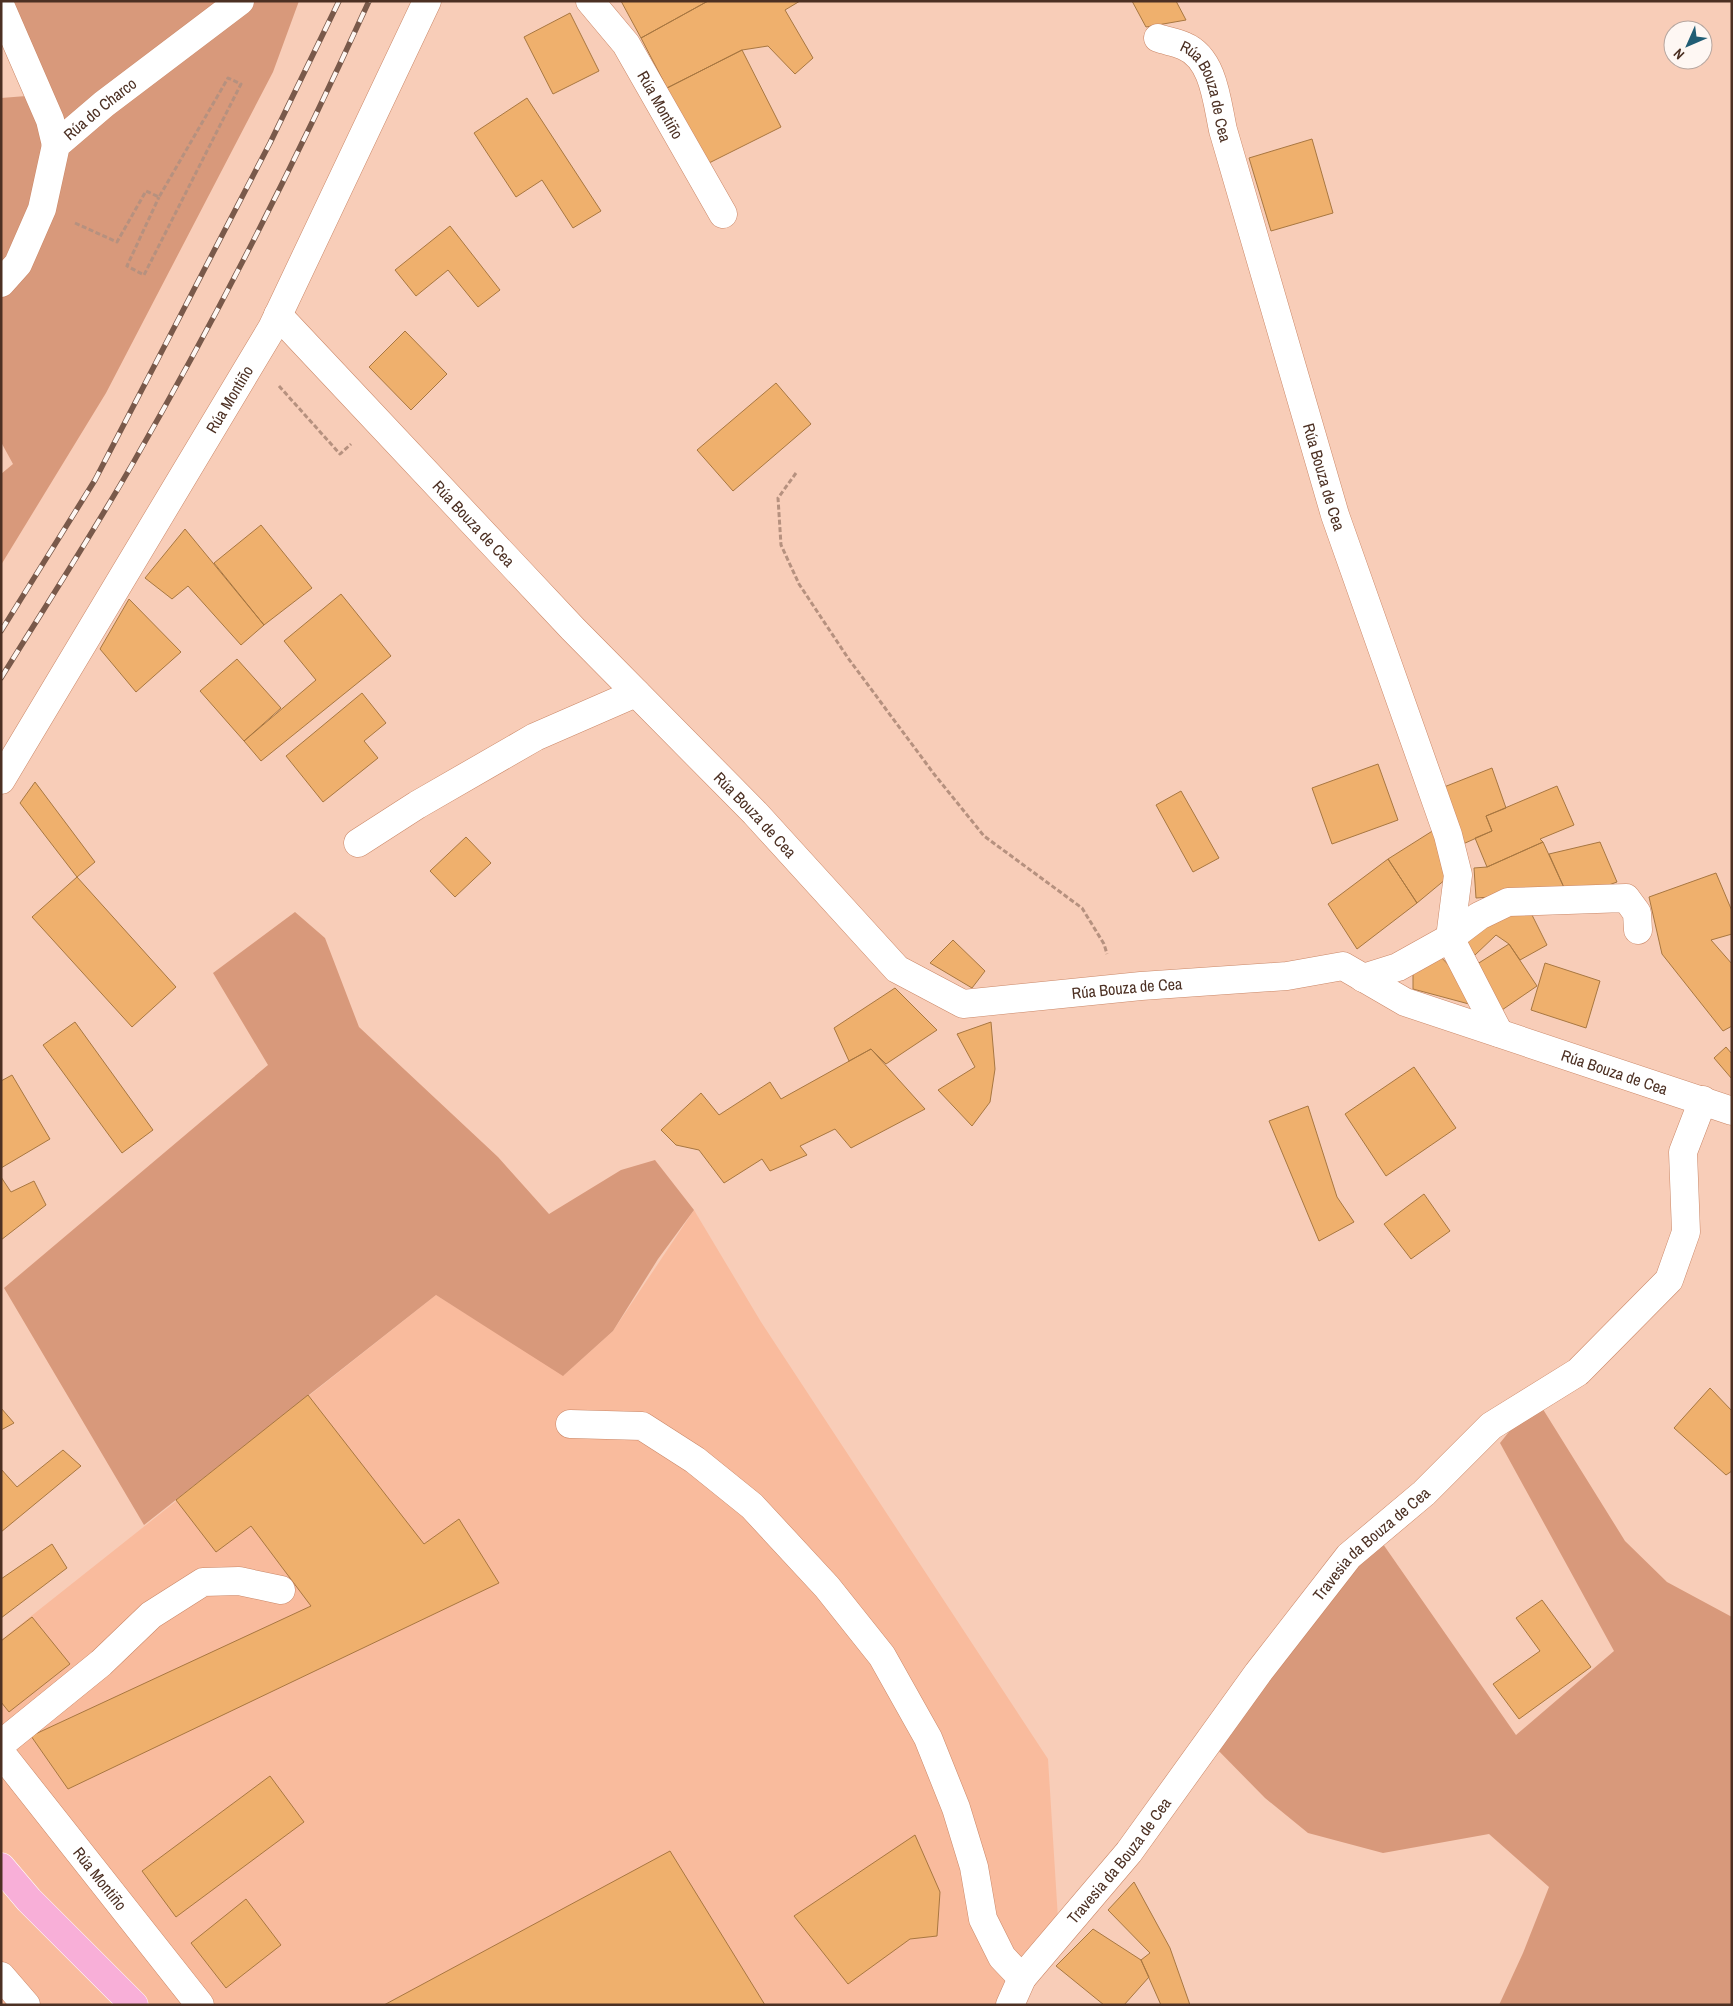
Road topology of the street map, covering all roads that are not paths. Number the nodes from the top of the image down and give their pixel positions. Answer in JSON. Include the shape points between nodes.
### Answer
{"nodes":[{"id":1,"x":240,"y":1,"type":"edge"},
{"id":2,"x":427,"y":1,"type":"edge"},
{"id":3,"x":590,"y":1,"type":"edge"},
{"id":4,"x":1,"y":7,"type":"edge"},
{"id":5,"x":1158,"y":38,"type":"dead end"},
{"id":6,"x":56,"y":145,"type":"junction"},
{"id":7,"x":723,"y":214,"type":"dead end"},
{"id":8,"x":1,"y":283,"type":"edge"},
{"id":9,"x":278,"y":315,"type":"junction"},
{"id":10,"x":636,"y":693,"type":"junction"},
{"id":11,"x":1,"y":780,"type":"edge"},
{"id":12,"x":358,"y":843,"type":"dead end"},
{"id":13,"x":1638,"y":930,"type":"dead end"},
{"id":14,"x":1450,"y":938,"type":"junction"},
{"id":15,"x":1363,"y":978,"type":"junction"},
{"id":16,"x":1499,"y":1033,"type":"junction"},
{"id":17,"x":1703,"y":1100,"type":"junction"},
{"id":18,"x":1732,"y":1110,"type":"edge"},
{"id":19,"x":570,"y":1424,"type":"dead end"},
{"id":20,"x":281,"y":1590,"type":"dead end"},
{"id":21,"x":1,"y":1744,"type":"edge"},
{"id":22,"x":1,"y":1753,"type":"edge"},
{"id":23,"x":1,"y":1867,"type":"edge"},
{"id":24,"x":1,"y":1976,"type":"edge"},
{"id":25,"x":1022,"y":1978,"type":"junction"},
{"id":26,"x":26,"y":2005,"type":"edge"},
{"id":27,"x":134,"y":2005,"type":"edge"},
{"id":28,"x":200,"y":2005,"type":"edge"},
{"id":29,"x":1010,"y":2005,"type":"edge"}],
"edges":[{"from":1,"to":6,"type":"street","name":"Rúa do Charco","via":[[104,104]]},
{"from":2,"to":9,"type":"street","name":"Rúa Montiño"},
{"from":3,"to":7,"type":"street","name":"Rúa Montiño","via":[[626,44]]},
{"from":4,"to":6,"type":"street","via":[[50,120]]},
{"from":5,"to":14,"type":"street","name":"Rúa Bouza de Cea","via":[[1186,46],[1203,61],[1215,93],[1335,515],[1448,835],[1458,874]]},
{"from":6,"to":8,"type":"street","name":"Rúa do Charco","via":[[42,209],[18,264]]},
{"from":9,"to":10,"type":"street","name":"Rúa Bouza de Cea"},
{"from":9,"to":11,"type":"street","name":"Rúa Montiño"},
{"from":10,"to":12,"type":"street","via":[[535,737]]},
{"from":10,"to":15,"type":"street","name":"Rúa Bouza de Cea","via":[[755,813],[897,969],[963,1004],[1119,988],[1287,976],[1343,966]]},
{"from":13,"to":14,"type":"street","via":[[1637,913],[1626,898],[1508,902],[1479,916]]},
{"from":14,"to":15,"type":"street","via":[[1398,967]]},
{"from":14,"to":16,"type":"street"},
{"from":15,"to":16,"type":"street","name":"Rúa Bouza de Cea","via":[[1405,1002]]},
{"from":16,"to":17,"type":"street","name":"Rúa Bouza de Cea"},
{"from":17,"to":18,"type":"street","name":"Rúa Bouza de Cea"},
{"from":17,"to":25,"type":"street","name":"Travesia da Bouza de Cea","via":[[1683,1152],[1686,1232],[1669,1280],[1578,1372],[1491,1426],[1424,1494],[1349,1556],[1258,1673],[1129,1852]]},
{"from":19,"to":25,"type":"street","via":[[642,1426],[695,1460],[752,1506],[827,1587],[882,1656],[928,1738],[967,1842],[983,1919],[1002,1957]]},
{"from":20,"to":21,"type":"street","via":[[239,1581],[203,1582],[151,1615],[101,1663]]},
{"from":22,"to":28,"type":"street","name":"Rúa Montiño"},
{"from":23,"to":27,"type":"main road","via":[[29,1900]]},
{"from":24,"to":26,"type":"street"},
{"from":25,"to":29,"type":"street","name":"Travesia da Bouza de Cea"}]}
